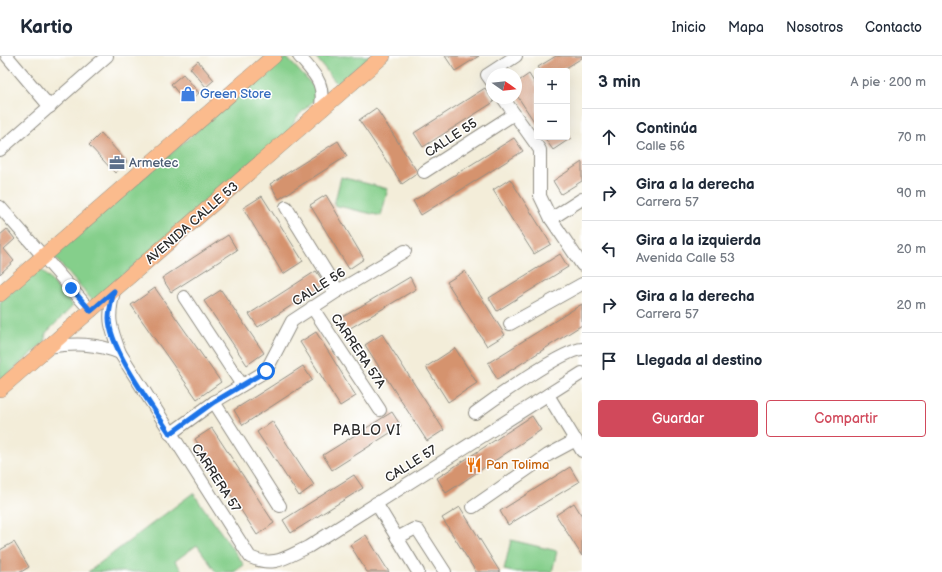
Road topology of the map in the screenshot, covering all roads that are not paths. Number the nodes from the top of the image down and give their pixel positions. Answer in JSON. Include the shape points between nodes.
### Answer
{"nodes":[{"id":1,"x":7,"y":56,"type":"edge"},
{"id":2,"x":107,"y":56,"type":"edge"},
{"id":3,"x":274,"y":56,"type":"edge"},
{"id":4,"x":299,"y":56,"type":"edge"},
{"id":5,"x":383,"y":56,"type":"edge"},
{"id":6,"x":516,"y":56,"type":"edge"},
{"id":7,"x":502,"y":68,"type":"edge"},
{"id":8,"x":507,"y":104,"type":"edge"},
{"id":9,"x":50,"y":107,"type":"junction"},
{"id":10,"x":320,"y":111,"type":"junction"},
{"id":11,"x":514,"y":114,"type":"junction"},
{"id":12,"x":0,"y":150,"type":"edge"},
{"id":13,"x":424,"y":172,"type":"dead end"},
{"id":14,"x":582,"y":199,"type":"edge"},
{"id":15,"x":0,"y":207,"type":"edge"},
{"id":16,"x":286,"y":207,"type":"dead end"},
{"id":17,"x":550,"y":219,"type":"junction"},
{"id":18,"x":405,"y":251,"type":"dead end"},
{"id":19,"x":43,"y":257,"type":"junction"},
{"id":20,"x":582,"y":265,"type":"edge"},
{"id":21,"x":582,"y":284,"type":"edge"},
{"id":22,"x":114,"y":291,"type":"junction"},
{"id":23,"x":338,"y":291,"type":"junction"},
{"id":24,"x":0,"y":294,"type":"edge"},
{"id":25,"x":184,"y":297,"type":"dead end"},
{"id":26,"x":312,"y":307,"type":"junction"},
{"id":27,"x":91,"y":311,"type":"junction"},
{"id":28,"x":510,"y":324,"type":"dead end"},
{"id":29,"x":49,"y":346,"type":"junction"},
{"id":30,"x":582,"y":349,"type":"edge"},
{"id":31,"x":120,"y":353,"type":"junction"},
{"id":32,"x":582,"y":373,"type":"edge"},
{"id":33,"x":242,"y":385,"type":"junction"},
{"id":34,"x":0,"y":389,"type":"edge"},
{"id":35,"x":548,"y":395,"type":"junction"},
{"id":36,"x":214,"y":402,"type":"junction"},
{"id":37,"x":380,"y":410,"type":"dead end"},
{"id":38,"x":475,"y":413,"type":"dead end"},
{"id":39,"x":170,"y":434,"type":"junction"},
{"id":40,"x":576,"y":440,"type":"junction"},
{"id":41,"x":582,"y":451,"type":"edge"},
{"id":42,"x":376,"y":503,"type":"junction"},
{"id":43,"x":280,"y":506,"type":"dead end"},
{"id":44,"x":473,"y":507,"type":"dead end"},
{"id":45,"x":397,"y":538,"type":"junction"},
{"id":46,"x":250,"y":557,"type":"joint"},
{"id":47,"x":418,"y":572,"type":"edge"},
{"id":48,"x":445,"y":572,"type":"edge"}],
"edges":[{"from":1,"to":9,"type":"street"},
{"from":2,"to":9,"type":"street"},
{"from":3,"to":19,"type":"main road"},
{"from":4,"to":10,"type":"street","via":[[320,80]]},
{"from":5,"to":10,"type":"main road","name":"AVENIDA CALLE 53"},
{"from":6,"to":7,"type":"street"},
{"from":8,"to":11,"type":"street"},
{"from":9,"to":12,"type":"street"},
{"from":10,"to":22,"type":"main road","name":"AVENIDA CALLE 53"},
{"from":11,"to":13,"type":"street","name":"CALLE 55"},
{"from":11,"to":17,"type":"street","via":[[540,150],[540,196]]},
{"from":14,"to":17,"type":"street"},
{"from":15,"to":19,"type":"street"},
{"from":16,"to":23,"type":"street"},
{"from":17,"to":20,"type":"street"},
{"from":18,"to":23,"type":"street","name":"CALLE 56"},
{"from":19,"to":24,"type":"main road"},
{"from":19,"to":27,"type":"street"},
{"from":21,"to":28,"type":"street"},
{"from":22,"to":27,"type":"main road","name":"AVENIDA CALLE 53"},
{"from":22,"to":31,"type":"street","name":"CARRERA 57","via":[[109,319]]},
{"from":23,"to":26,"type":"street","name":"CALLE 56"},
{"from":25,"to":33,"type":"street"},
{"from":26,"to":33,"type":"street","name":"CALLE 56","via":[[292,321],[266,371]]},
{"from":26,"to":37,"type":"street","name":"CARRERA 57A"},
{"from":27,"to":29,"type":"main road","name":"AVENIDA CALLE 53"},
{"from":29,"to":31,"type":"street","via":[[85,344],[105,347]]},
{"from":29,"to":34,"type":"main road","name":"AVENIDA CALLE 53"},
{"from":30,"to":38,"type":"street","via":[[567,353]]},
{"from":31,"to":39,"type":"street","name":"CARRERA 57"},
{"from":32,"to":35,"type":"street","name":"CALLE 57"},
{"from":33,"to":36,"type":"street","name":"CALLE 56"},
{"from":35,"to":40,"type":"street"},
{"from":35,"to":42,"type":"street","name":"CALLE 57"},
{"from":36,"to":39,"type":"street","name":"CALLE 56"},
{"from":36,"to":43,"type":"street"},
{"from":39,"to":46,"type":"street","name":"CARRERA 57"},
{"from":40,"to":41,"type":"street"},
{"from":40,"to":44,"type":"street","via":[[548,455]]},
{"from":42,"to":45,"type":"street"},
{"from":42,"to":46,"type":"street","name":"CALLE 57","via":[[308,547],[272,563],[260,562]]},
{"from":45,"to":47,"type":"street"},
{"from":45,"to":48,"type":"street","via":[[414,529],[418,530]]}]}
